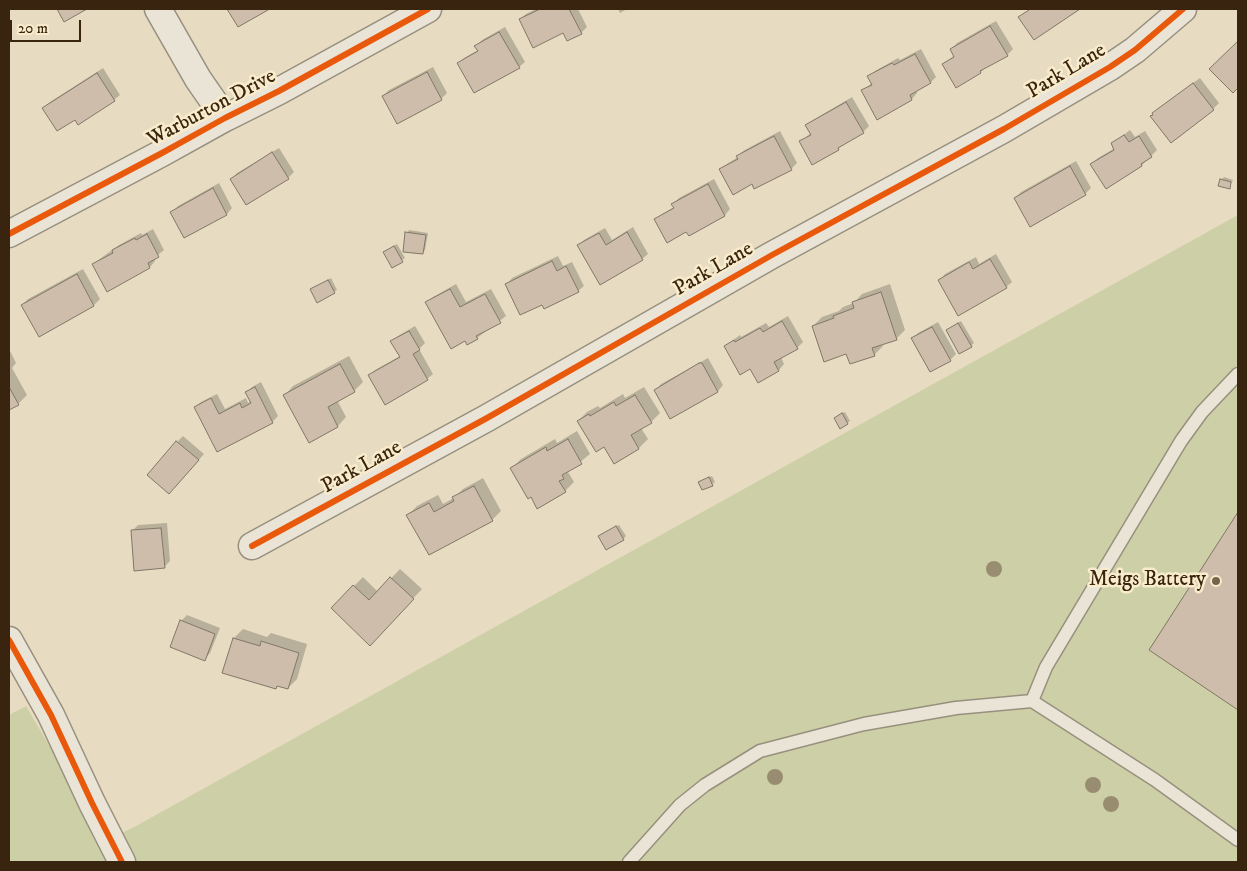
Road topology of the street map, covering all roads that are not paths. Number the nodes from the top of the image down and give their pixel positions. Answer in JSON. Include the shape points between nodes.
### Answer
{"nodes":[{"id":1,"x":158,"y":9,"type":"edge"},
{"id":2,"x":428,"y":9,"type":"edge"},
{"id":3,"x":1183,"y":9,"type":"edge"},
{"id":4,"x":225,"y":118,"type":"junction"},
{"id":5,"x":9,"y":234,"type":"edge"},
{"id":6,"x":1238,"y":374,"type":"edge"},
{"id":7,"x":252,"y":546,"type":"dead end"},
{"id":8,"x":9,"y":640,"type":"edge"},
{"id":9,"x":1032,"y":701,"type":"junction"},
{"id":10,"x":1238,"y":840,"type":"edge"},
{"id":11,"x":122,"y":862,"type":"edge"},
{"id":12,"x":629,"y":862,"type":"edge"}],
"edges":[{"from":1,"to":4,"type":"street","via":[[198,79]]},
{"from":2,"to":4,"type":"street","name":"Warburton Drive"},
{"from":3,"to":7,"type":"street","name":"Park Lane","via":[[1110,67],[1004,129]]},
{"from":4,"to":5,"type":"street","name":"Warburton Drive"},
{"from":6,"to":9,"type":"lane","via":[[1202,412],[1181,441],[1046,667]]},
{"from":8,"to":11,"type":"street","via":[[51,715]]},
{"from":9,"to":10,"type":"lane","via":[[1155,780]]},
{"from":9,"to":12,"type":"lane","via":[[956,708],[864,724],[760,751],[705,785],[680,805]]}]}
